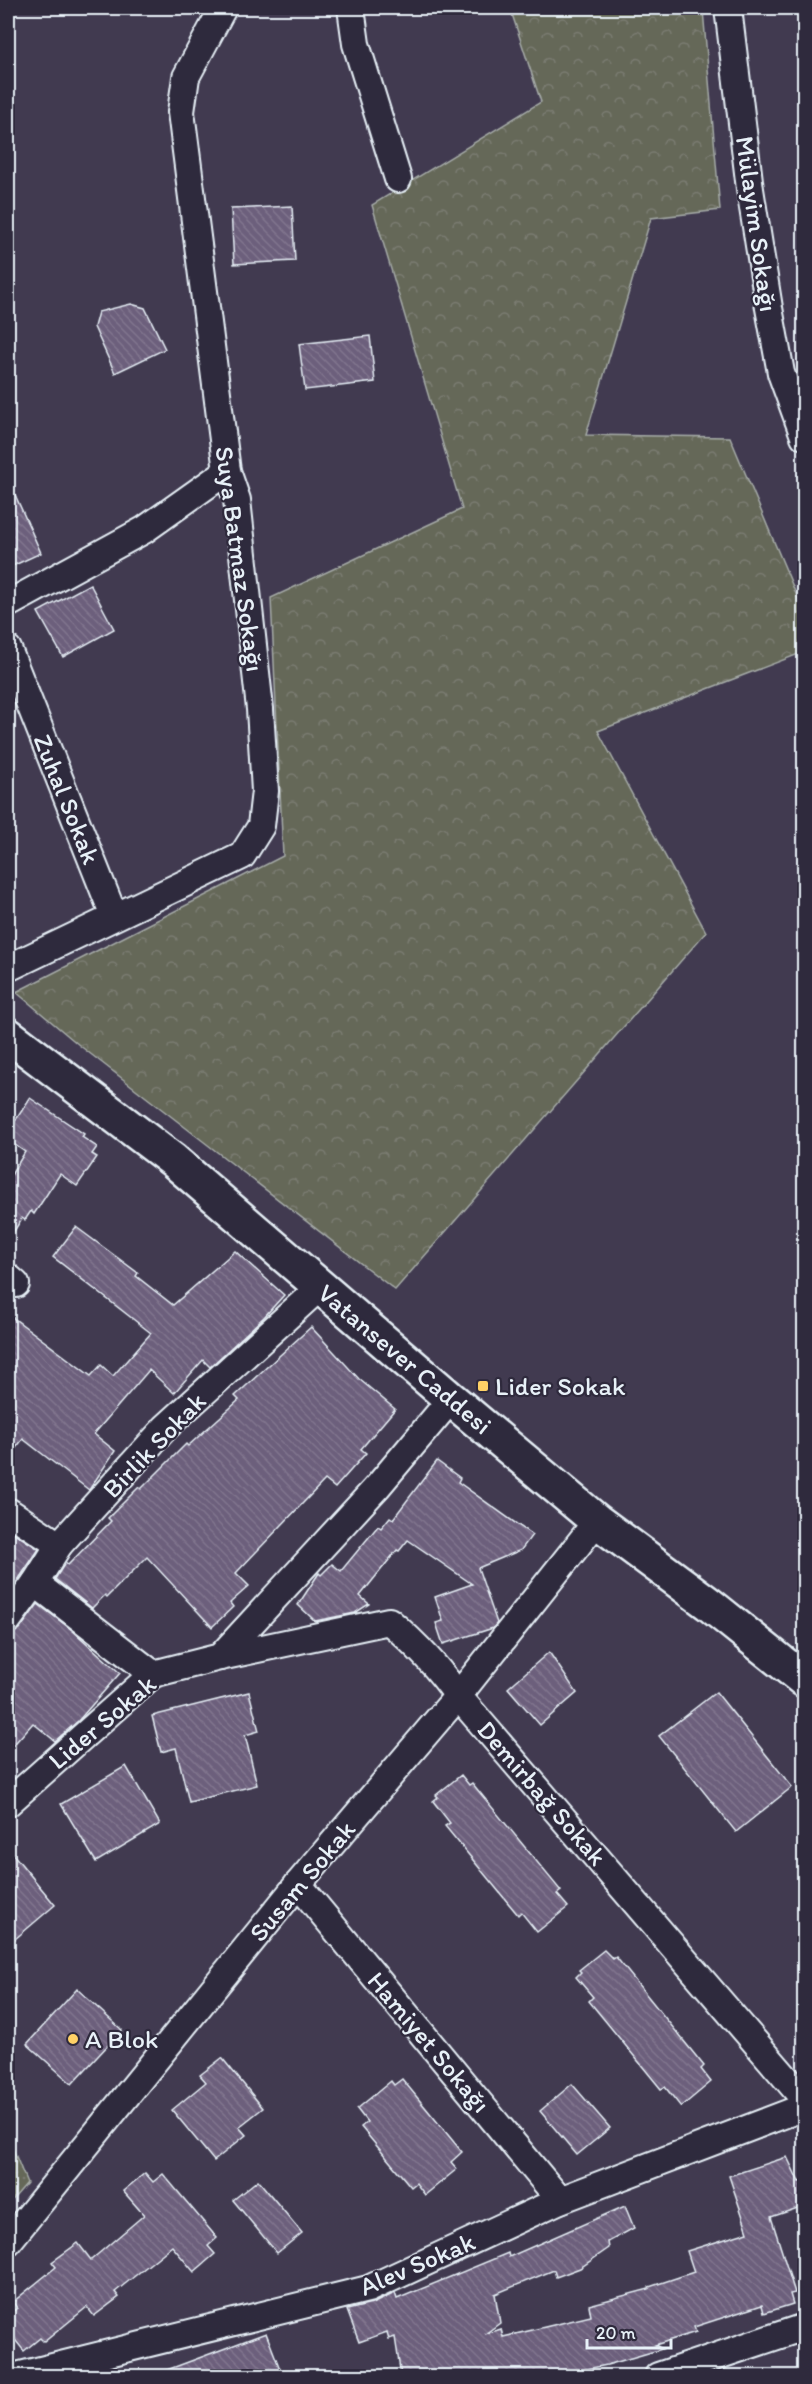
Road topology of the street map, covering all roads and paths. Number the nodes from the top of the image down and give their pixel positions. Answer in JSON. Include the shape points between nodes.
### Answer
{"nodes":[{"id":1,"x":223,"y":8,"type":"edge"},
{"id":2,"x":351,"y":8,"type":"edge"},
{"id":3,"x":728,"y":8,"type":"edge"},
{"id":4,"x":398,"y":179,"type":"dead end"},
{"id":5,"x":804,"y":436,"type":"edge"},
{"id":6,"x":227,"y":471,"type":"junction"},
{"id":7,"x":8,"y":604,"type":"edge"},
{"id":8,"x":8,"y":649,"type":"edge"},
{"id":9,"x":114,"y":916,"type":"junction"},
{"id":10,"x":8,"y":968,"type":"edge"},
{"id":11,"x":8,"y":1035,"type":"edge"},
{"id":12,"x":320,"y":1287,"type":"junction"},
{"id":13,"x":451,"y":1399,"type":"junction"},
{"id":14,"x":8,"y":1511,"type":"edge"},
{"id":15,"x":597,"y":1521,"type":"junction"},
{"id":16,"x":59,"y":1545,"type":"junction"},
{"id":17,"x":35,"y":1583,"type":"junction"},
{"id":18,"x":8,"y":1620,"type":"edge"},
{"id":19,"x":219,"y":1657,"type":"junction"},
{"id":20,"x":153,"y":1674,"type":"junction"},
{"id":21,"x":804,"y":1680,"type":"edge"},
{"id":22,"x":458,"y":1696,"type":"junction"},
{"id":23,"x":8,"y":1803,"type":"edge"},
{"id":24,"x":298,"y":1884,"type":"junction"},
{"id":25,"x":804,"y":2099,"type":"edge"},
{"id":26,"x":804,"y":2107,"type":"edge"},
{"id":27,"x":560,"y":2200,"type":"junction"},
{"id":28,"x":8,"y":2242,"type":"edge"},
{"id":29,"x":804,"y":2327,"type":"edge"},
{"id":30,"x":16,"y":2376,"type":"edge"},
{"id":31,"x":658,"y":2376,"type":"edge"}],
"edges":[{"from":1,"to":6,"type":"street","name":"Suya Batmaz Sokağı","via":[[186,77],[181,112]]},
{"from":2,"to":4,"type":"street","via":[[356,44]]},
{"from":3,"to":5,"type":"street","name":"Mülayim Sokağı","via":[[769,308],[781,373]]},
{"from":6,"to":7,"type":"street","via":[[144,530]]},
{"from":6,"to":9,"type":"street","name":"Suya Batmaz Sokağı","via":[[237,500],[260,709],[265,791],[261,826],[242,856]]},
{"from":8,"to":9,"type":"street","name":"Zuhal Sokak"},
{"from":9,"to":10,"type":"street","name":"Suya Batmaz Sokağı"},
{"from":11,"to":12,"type":"main road","name":"Vatansever Caddesi","via":[[173,1160]]},
{"from":12,"to":13,"type":"main road","name":"Vatansever Caddesi"},
{"from":12,"to":16,"type":"street","name":"Birlik Sokak","via":[[166,1427]]},
{"from":13,"to":15,"type":"main road","name":"Vatansever Caddesi"},
{"from":13,"to":19,"type":"street","via":[[378,1486]]},
{"from":14,"to":16,"type":"street"},
{"from":15,"to":21,"type":"main road","name":"Vatansever Caddesi"},
{"from":15,"to":22,"type":"street","name":"Susam Sokak"},
{"from":16,"to":17,"type":"street","name":"Birlik Sokak"},
{"from":17,"to":18,"type":"street","name":"Birlik Sokak"},
{"from":17,"to":20,"type":"street"},
{"from":19,"to":20,"type":"street","name":"Lider Sokak"},
{"from":19,"to":22,"type":"street","name":"Demirbağ Sokak","via":[[389,1622],[435,1665]]},
{"from":20,"to":23,"type":"street","name":"Lider Sokak"},
{"from":22,"to":24,"type":"street","name":"Susam Sokak"},
{"from":22,"to":25,"type":"street","name":"Demirbağ Sokak"},
{"from":24,"to":27,"type":"street","name":"Hamiyet Sokağı"},
{"from":24,"to":28,"type":"street","name":"Susam Sokak"},
{"from":26,"to":27,"type":"street","name":"Alev Sokak"},
{"from":27,"to":30,"type":"street","name":"Alev Sokak","via":[[368,2289]]},
{"from":29,"to":31,"type":"street"}]}
